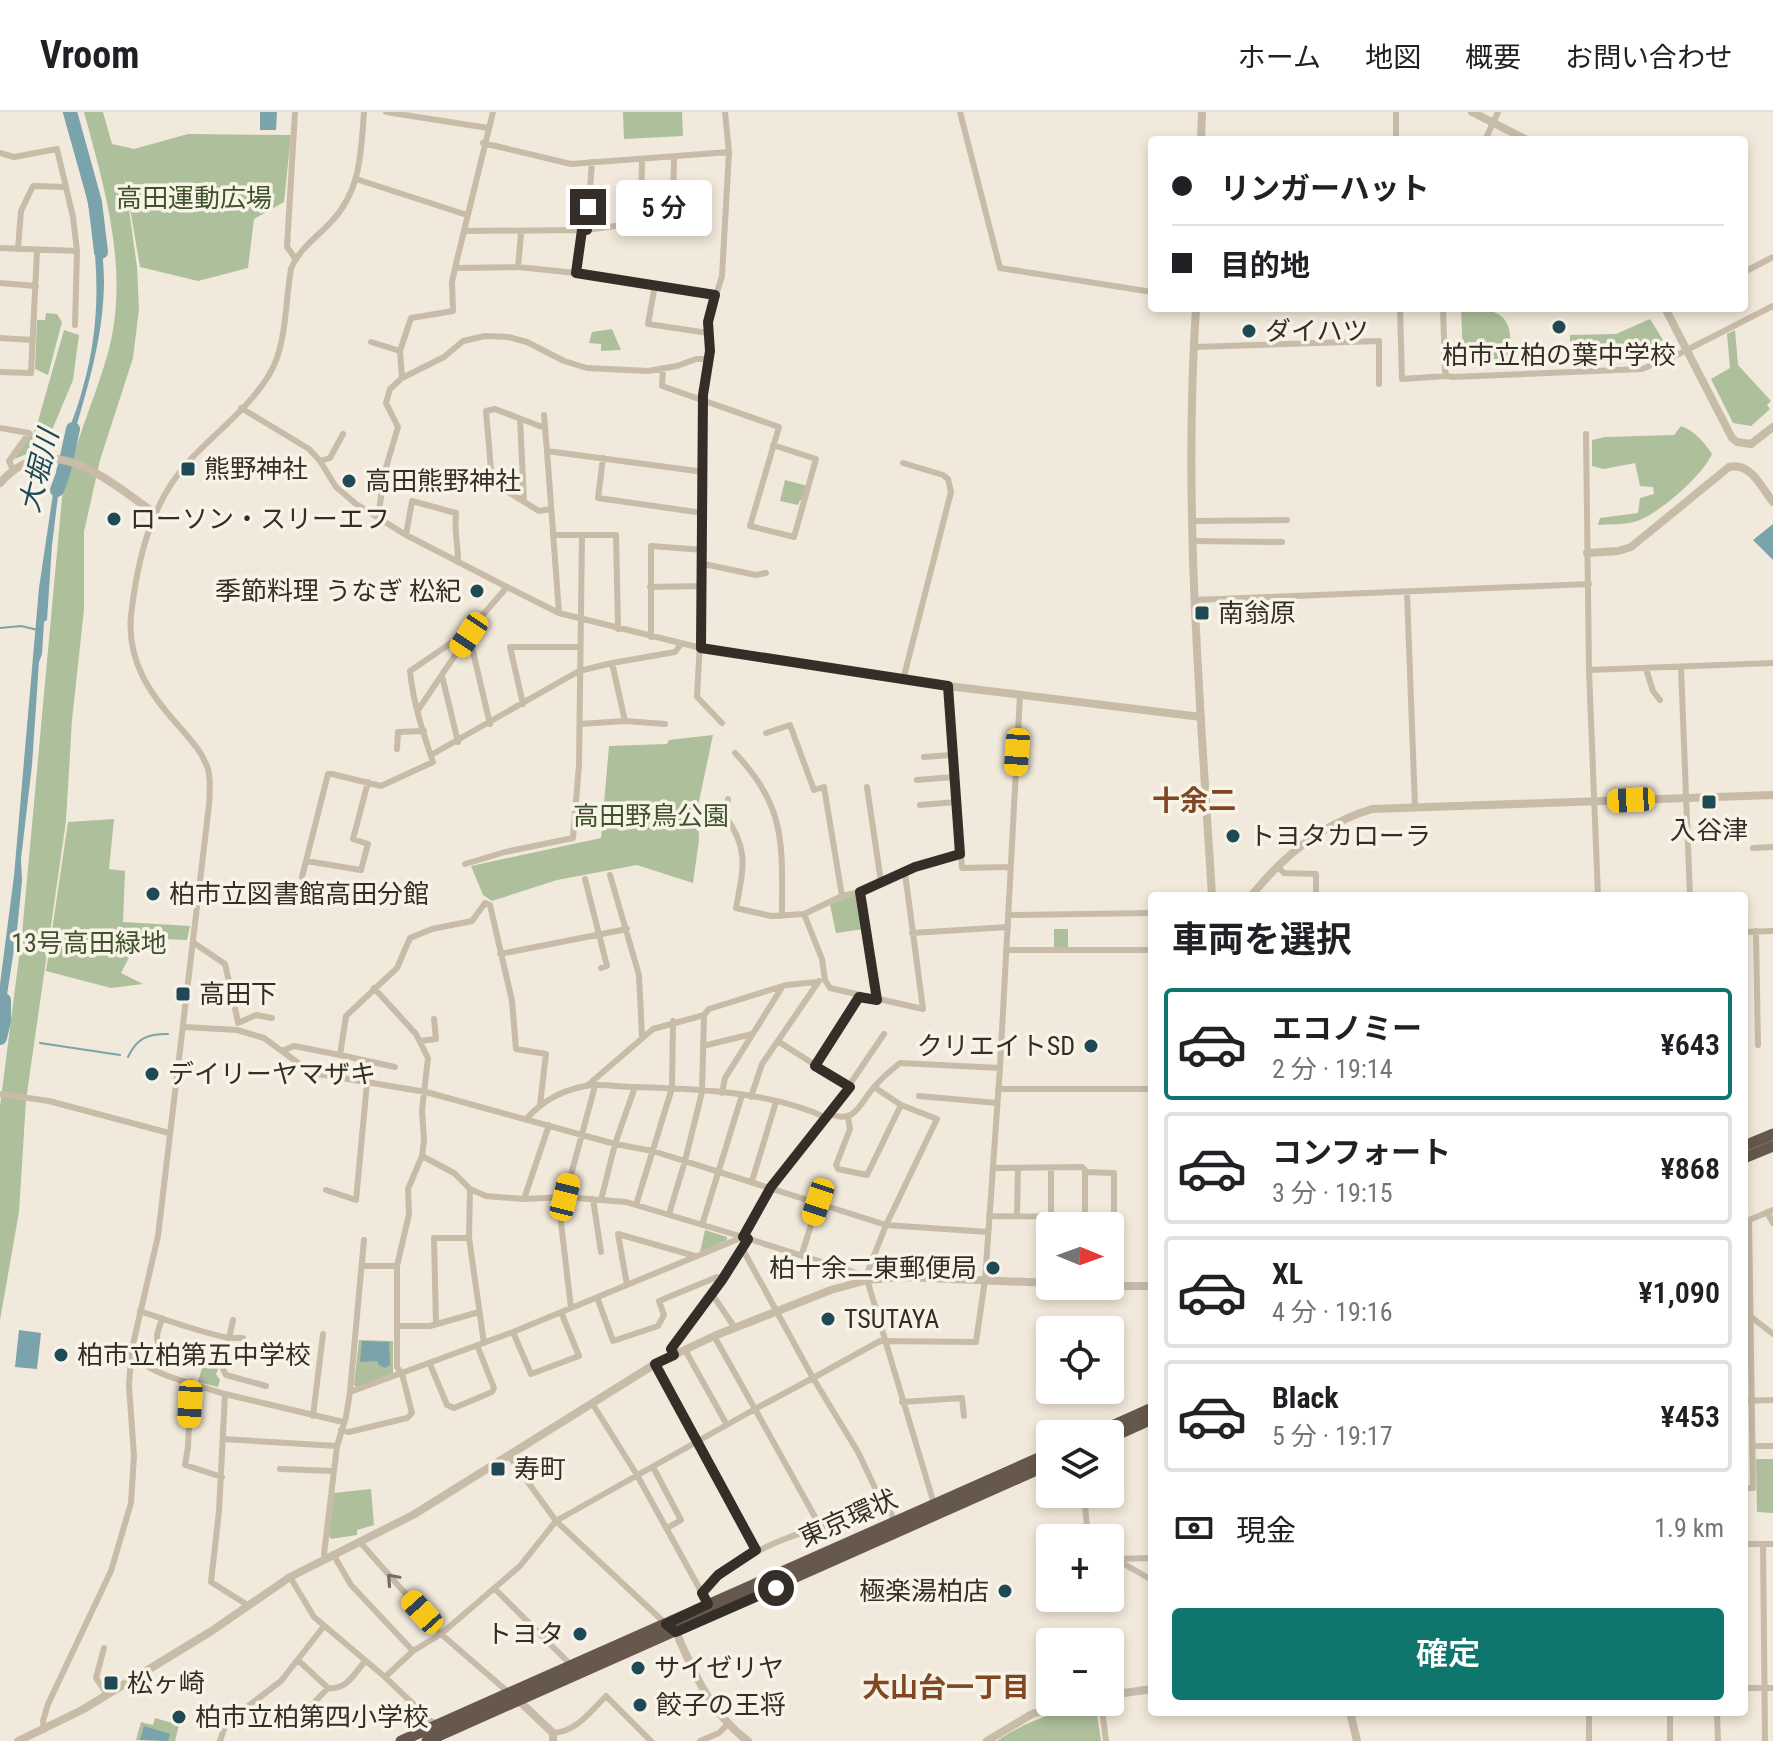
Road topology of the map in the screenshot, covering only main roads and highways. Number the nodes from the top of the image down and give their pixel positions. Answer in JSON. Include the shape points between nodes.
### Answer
{"nodes":[{"id":1,"x":1773,"y":1134,"type":"edge"},
{"id":2,"x":1748,"y":1144,"type":"edge"},
{"id":3,"x":1773,"y":1146,"type":"edge"},
{"id":4,"x":1748,"y":1156,"type":"edge"},
{"id":5,"x":1148,"y":1410,"type":"edge"},
{"id":6,"x":1124,"y":1421,"type":"edge"},
{"id":7,"x":1148,"y":1421,"type":"edge"},
{"id":8,"x":1124,"y":1432,"type":"edge"},
{"id":9,"x":1036,"y":1459,"type":"edge"},
{"id":10,"x":1036,"y":1470,"type":"edge"},
{"id":11,"x":512,"y":1696,"type":"junction"},
{"id":12,"x":447,"y":1732,"type":"edge"},
{"id":13,"x":401,"y":1741,"type":"edge"},
{"id":14,"x":427,"y":1741,"type":"edge"}],
"edges":[{"from":1,"to":2,"type":"highway"},
{"from":3,"to":4,"type":"highway"},
{"from":5,"to":6,"type":"highway"},
{"from":7,"to":8,"type":"highway"},
{"from":9,"to":11,"type":"highway","name":"東京環状","via":[[705,1598],[666,1624]]},
{"from":10,"to":11,"type":"highway","name":"東京環状","via":[[676,1632]]},
{"from":11,"to":12,"type":"highway","name":"東京環状"},
{"from":12,"to":13,"type":"highway","name":"東京環状"},
{"from":12,"to":14,"type":"highway","name":"東京環状"}]}
